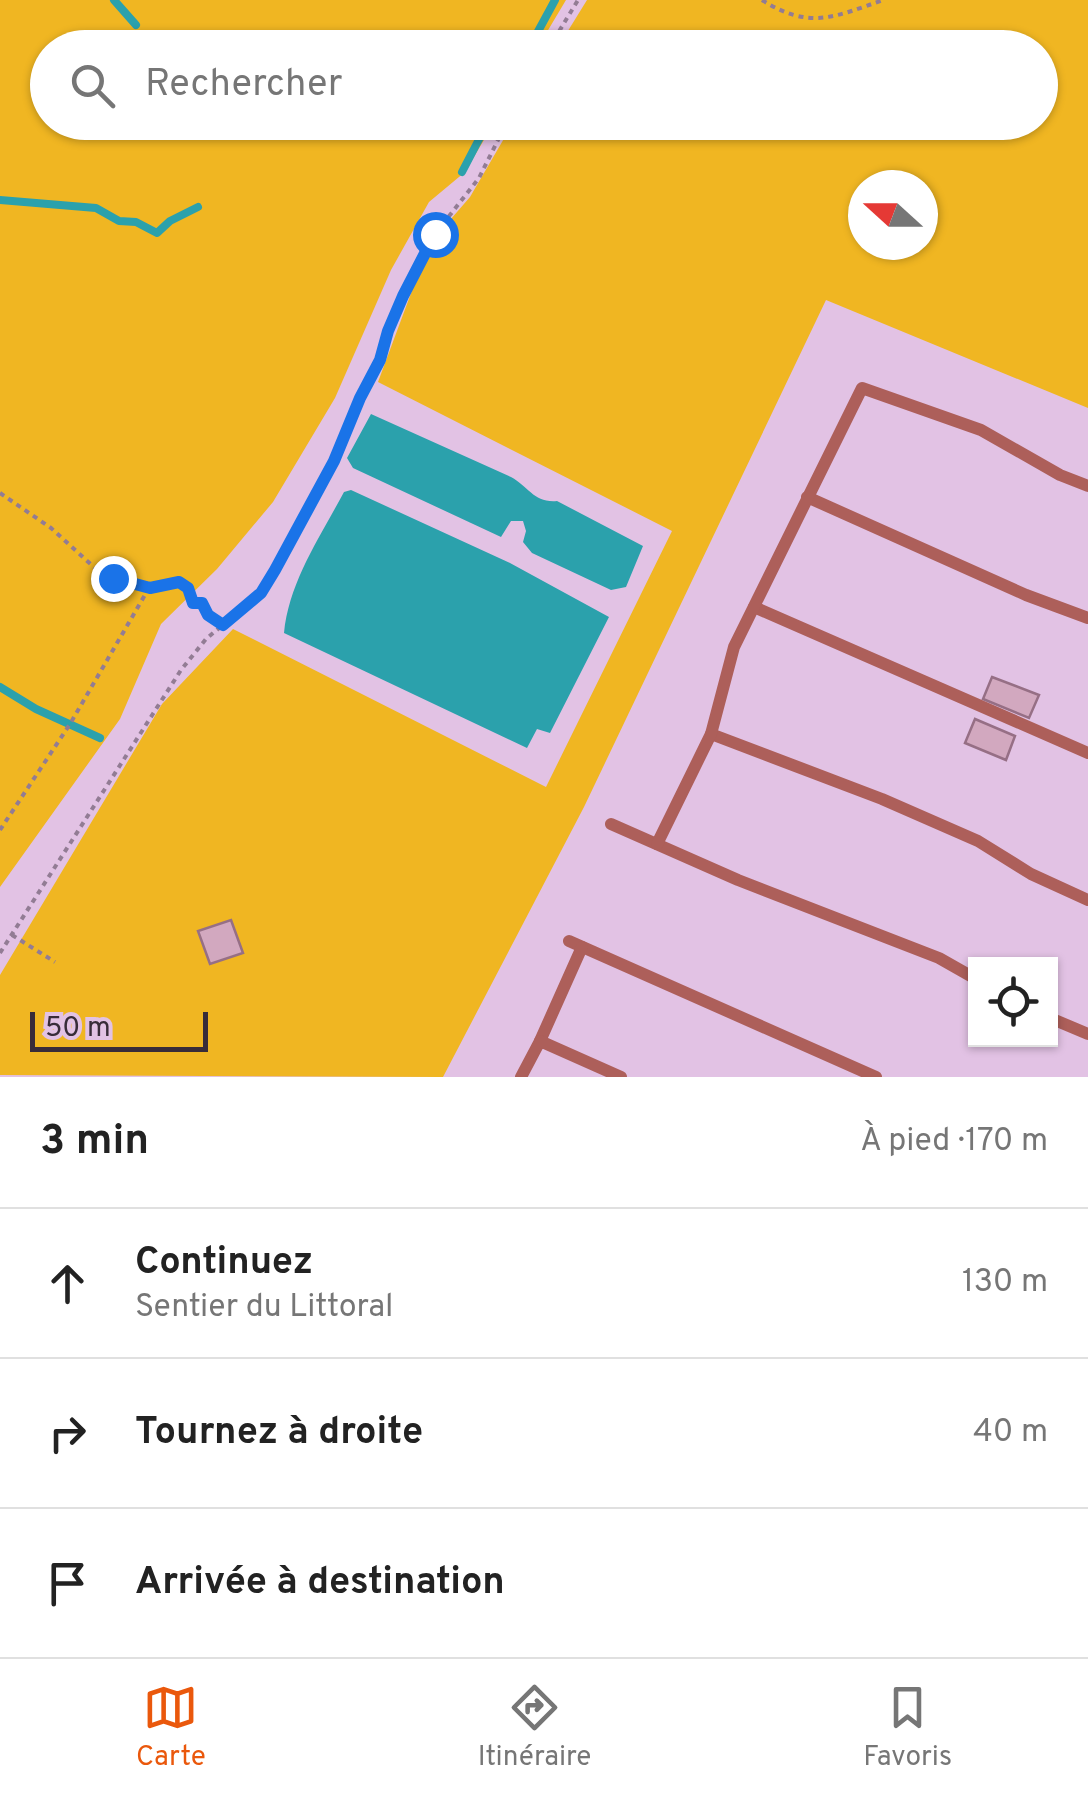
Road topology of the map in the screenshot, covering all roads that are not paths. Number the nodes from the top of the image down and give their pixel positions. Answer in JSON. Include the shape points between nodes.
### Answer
{"nodes":[{"id":1,"x":1088,"y":486,"type":"edge"},
{"id":2,"x":807,"y":496,"type":"junction"},
{"id":3,"x":754,"y":607,"type":"junction"},
{"id":4,"x":1088,"y":618,"type":"edge"},
{"id":5,"x":711,"y":734,"type":"junction"},
{"id":6,"x":1088,"y":754,"type":"edge"},
{"id":7,"x":611,"y":824,"type":"dead end"},
{"id":8,"x":657,"y":844,"type":"junction"},
{"id":9,"x":1088,"y":900,"type":"edge"},
{"id":10,"x":968,"y":975,"type":"edge"},
{"id":11,"x":1058,"y":1021,"type":"edge"},
{"id":12,"x":1088,"y":1034,"type":"edge"},
{"id":13,"x":540,"y":1041,"type":"junction"},
{"id":14,"x":521,"y":1077,"type":"edge"},
{"id":15,"x":622,"y":1077,"type":"edge"},
{"id":16,"x":876,"y":1077,"type":"edge"}],
"edges":[{"from":1,"to":2,"type":"lane","via":[[981,430],[862,388]]},
{"from":2,"to":3,"type":"lane"},
{"from":2,"to":4,"type":"lane"},
{"from":3,"to":5,"type":"lane","via":[[734,646]]},
{"from":3,"to":6,"type":"lane"},
{"from":5,"to":8,"type":"lane"},
{"from":5,"to":9,"type":"lane","via":[[978,841]]},
{"from":7,"to":8,"type":"lane"},
{"from":8,"to":10,"type":"lane"},
{"from":11,"to":12,"type":"lane"},
{"from":13,"to":14,"type":"lane"},
{"from":13,"to":15,"type":"lane"},
{"from":13,"to":16,"type":"lane","via":[[575,944]]}]}
